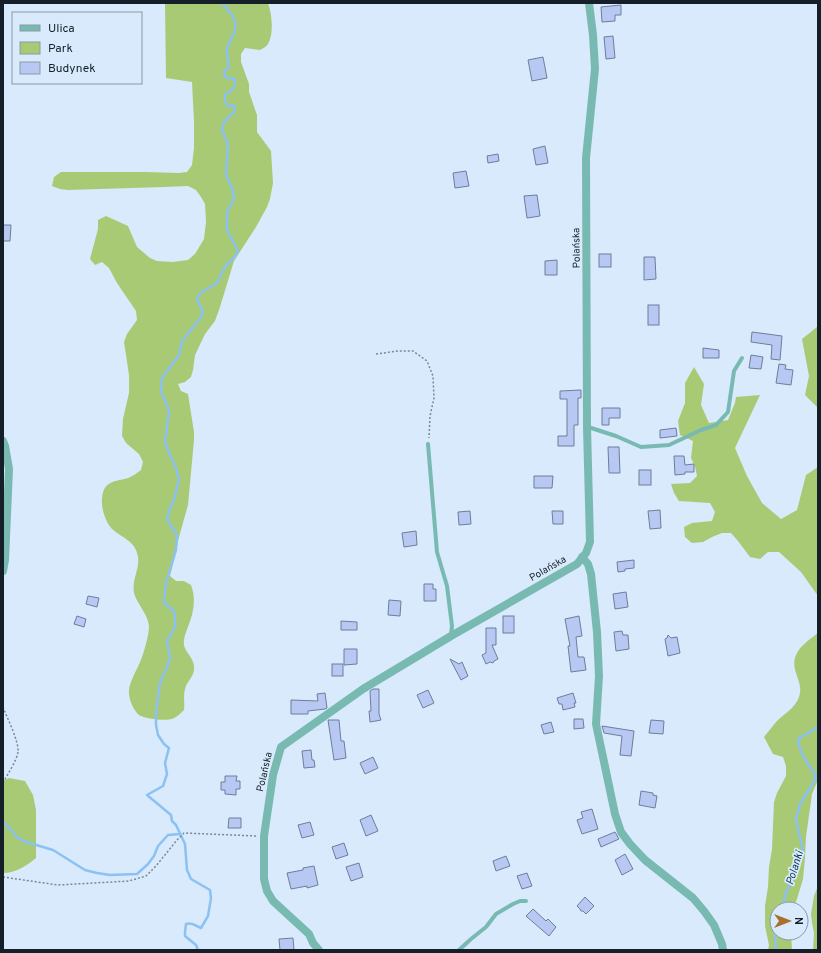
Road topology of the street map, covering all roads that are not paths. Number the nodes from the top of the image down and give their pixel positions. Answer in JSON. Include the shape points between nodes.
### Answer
{"nodes":[{"id":1,"x":589,"y":3,"type":"edge"},
{"id":2,"x":742,"y":358,"type":"dead end"},
{"id":3,"x":587,"y":427,"type":"junction"},
{"id":4,"x":3,"y":440,"type":"edge"},
{"id":5,"x":428,"y":444,"type":"road end"},
{"id":6,"x":582,"y":557,"type":"junction"},
{"id":7,"x":3,"y":571,"type":"edge"},
{"id":8,"x":451,"y":636,"type":"junction"},
{"id":9,"x":526,"y":901,"type":"dead end"},
{"id":10,"x":318,"y":950,"type":"edge"},
{"id":11,"x":459,"y":950,"type":"edge"},
{"id":12,"x":723,"y":950,"type":"edge"}],
"edges":[{"from":1,"to":3,"type":"street","name":"Polańska","via":[[595,69],[586,158]]},
{"from":2,"to":3,"type":"lane","via":[[734,371],[728,412],[716,425],[669,445],[642,448]]},
{"from":3,"to":6,"type":"street","name":"Polańska","via":[[590,542]]},
{"from":4,"to":7,"type":"street","via":[[9,469]]},
{"from":5,"to":8,"type":"lane","via":[[437,552],[447,586]]},
{"from":6,"to":8,"type":"street","name":"Polańska","via":[[577,564]]},
{"from":6,"to":12,"type":"street","via":[[588,564],[591,574],[597,632],[599,676],[596,724],[621,832],[646,860],[704,910],[714,925]]},
{"from":8,"to":10,"type":"street","name":"Polańska","via":[[363,689],[281,747],[273,775],[264,836],[264,879],[273,901],[309,934]]},
{"from":9,"to":11,"type":"lane","via":[[513,904],[496,914],[486,927]]}]}
